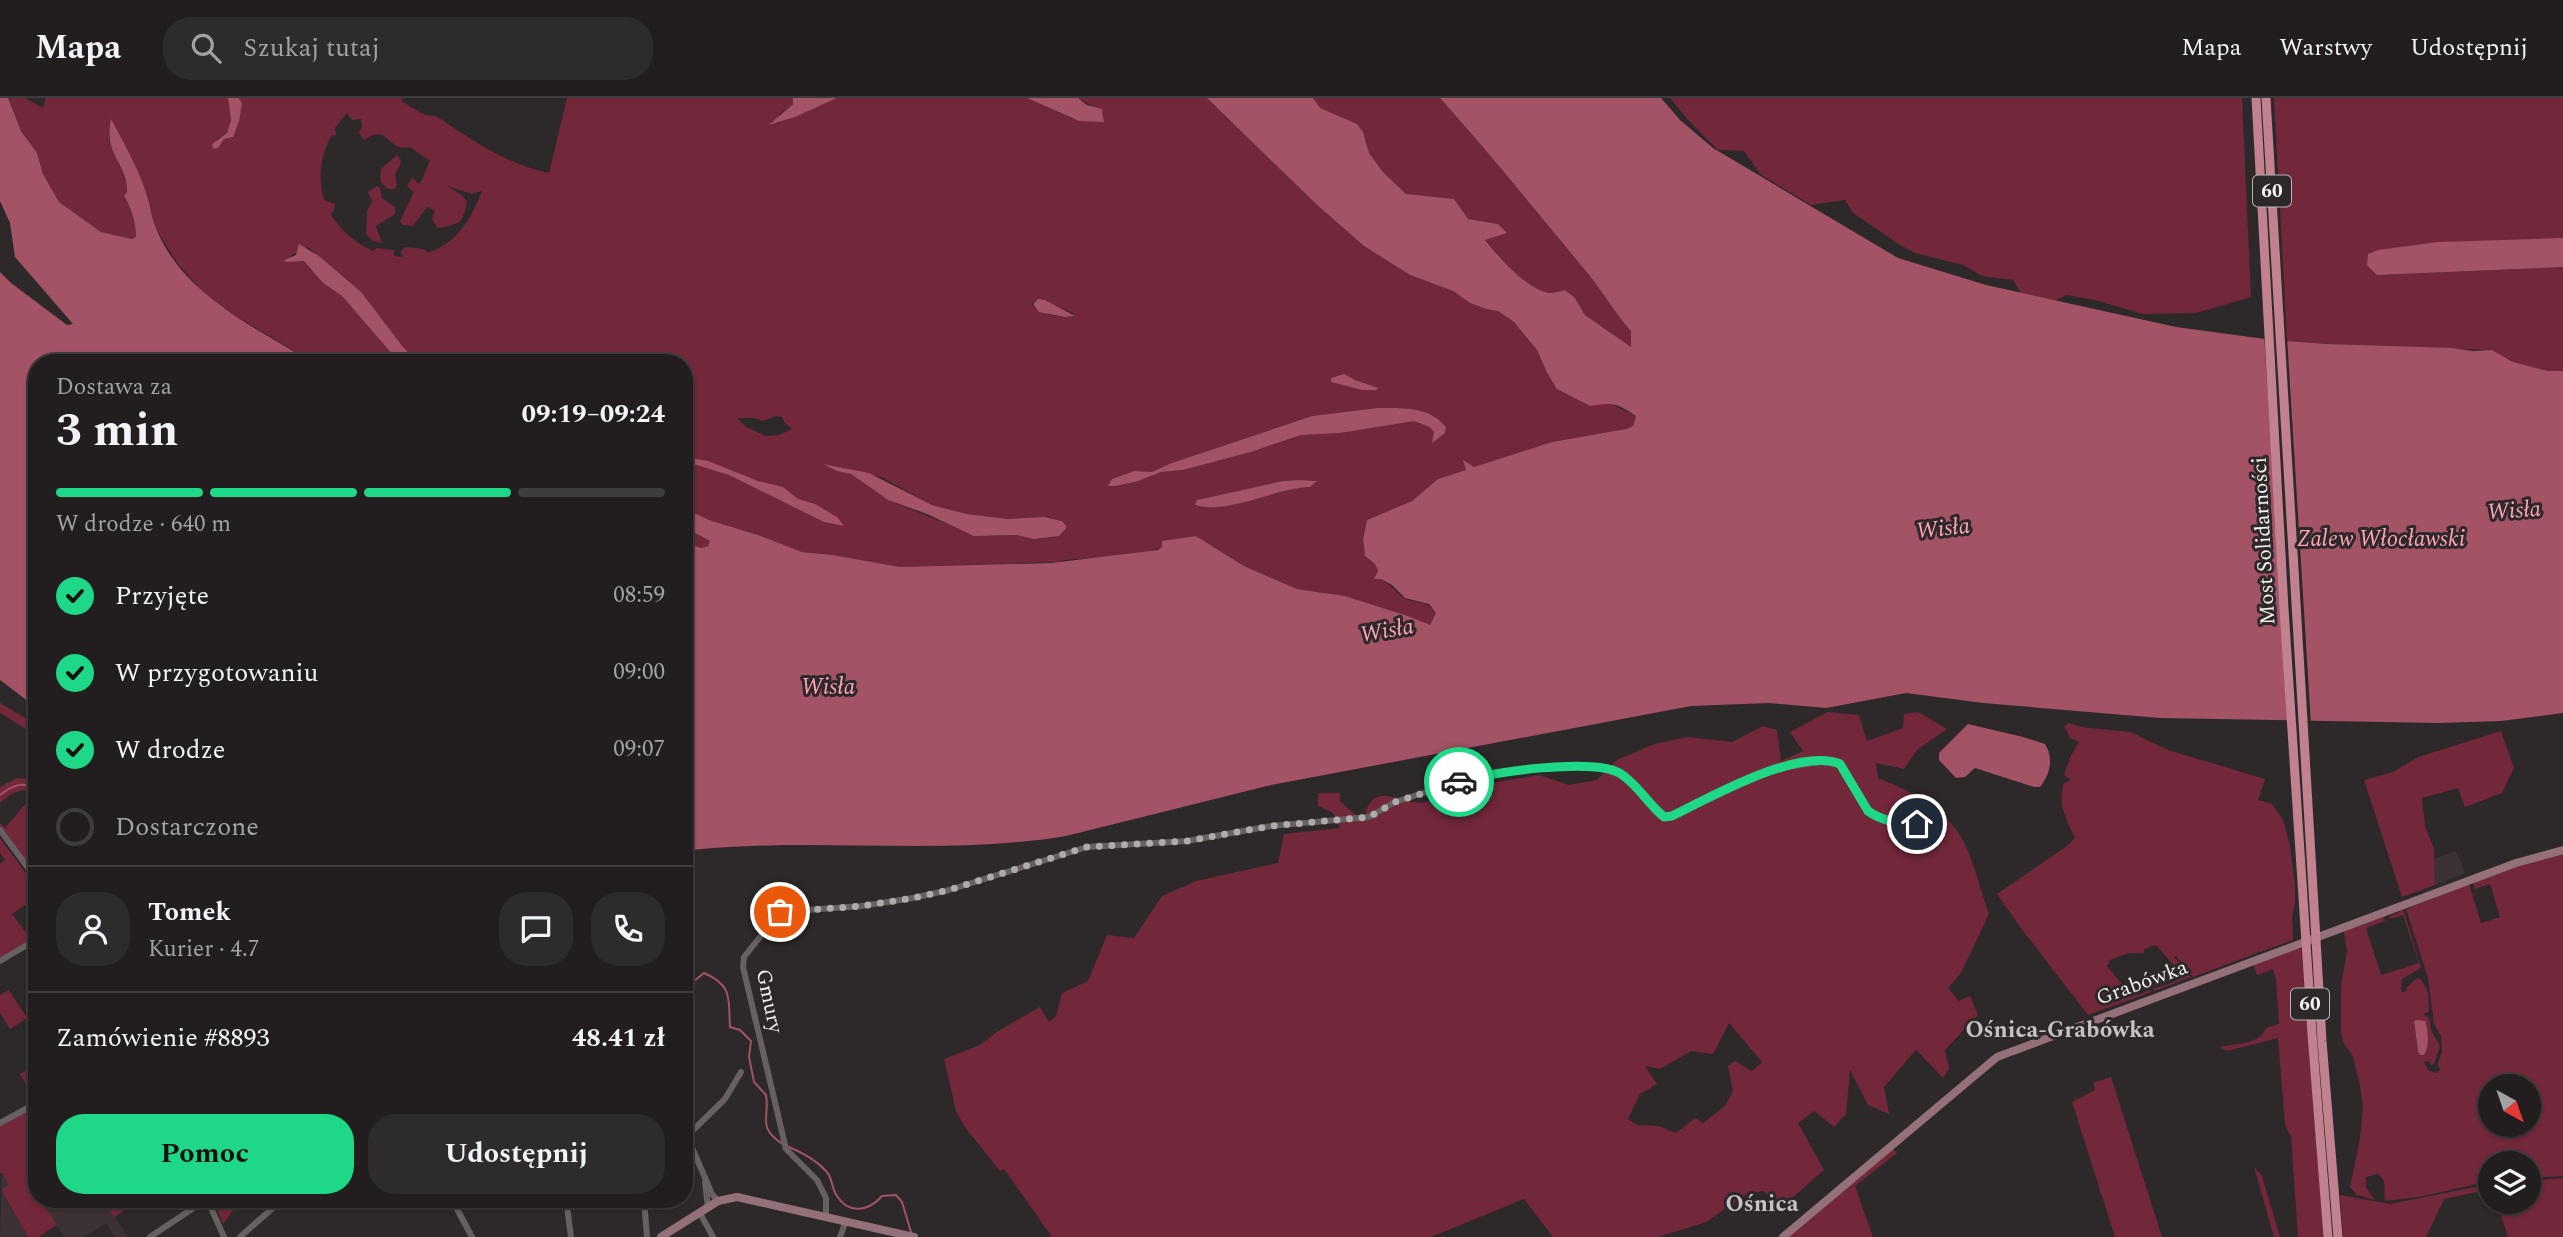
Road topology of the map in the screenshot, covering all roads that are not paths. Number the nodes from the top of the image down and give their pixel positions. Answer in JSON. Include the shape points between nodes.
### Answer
{"nodes":[{"id":1,"x":2256,"y":98,"type":"edge"},
{"id":2,"x":2266,"y":98,"type":"edge"},
{"id":3,"x":2273,"y":284,"type":"junction"},
{"id":4,"x":1917,"y":824,"type":"dead end"},
{"id":5,"x":0,"y":830,"type":"edge"},
{"id":6,"x":2563,"y":850,"type":"edge"},
{"id":7,"x":28,"y":868,"type":"edge"},
{"id":8,"x":28,"y":944,"type":"edge"},
{"id":9,"x":0,"y":961,"type":"edge"},
{"id":10,"x":741,"y":1072,"type":"dead end"},
{"id":11,"x":28,"y":1108,"type":"edge"},
{"id":12,"x":0,"y":1123,"type":"edge"},
{"id":13,"x":693,"y":1130,"type":"edge"},
{"id":14,"x":693,"y":1150,"type":"edge"},
{"id":15,"x":704,"y":1177,"type":"junction"},
{"id":16,"x":719,"y":1202,"type":"junction"},
{"id":17,"x":195,"y":1208,"type":"edge"},
{"id":18,"x":211,"y":1208,"type":"edge"},
{"id":19,"x":273,"y":1208,"type":"edge"},
{"id":20,"x":456,"y":1208,"type":"edge"},
{"id":21,"x":567,"y":1208,"type":"edge"},
{"id":22,"x":645,"y":1208,"type":"edge"},
{"id":23,"x":2330,"y":1209,"type":"junction"},
{"id":24,"x":704,"y":1210,"type":"junction"},
{"id":25,"x":826,"y":1216,"type":"junction"},
{"id":26,"x":846,"y":1222,"type":"junction"},
{"id":27,"x":876,"y":1233,"type":"edge"},
{"id":28,"x":150,"y":1237,"type":"edge"},
{"id":29,"x":224,"y":1237,"type":"edge"},
{"id":30,"x":240,"y":1237,"type":"edge"},
{"id":31,"x":471,"y":1237,"type":"edge"},
{"id":32,"x":571,"y":1237,"type":"edge"},
{"id":33,"x":647,"y":1237,"type":"edge"},
{"id":34,"x":661,"y":1237,"type":"edge"},
{"id":35,"x":713,"y":1237,"type":"edge"},
{"id":36,"x":840,"y":1237,"type":"edge"},
{"id":37,"x":912,"y":1237,"type":"edge"},
{"id":38,"x":1783,"y":1237,"type":"edge"},
{"id":39,"x":2328,"y":1237,"type":"edge"},
{"id":40,"x":2338,"y":1237,"type":"edge"}],
"edges":[{"from":1,"to":3,"type":"main road","number":"60"},
{"from":2,"to":3,"type":"main road","number":"60"},
{"from":3,"to":23,"type":"main road","name":"Most Solidarności","number":"60"},
{"from":4,"to":25,"type":"street","name":"Gmury","via":[[1895,823],[1868,811],[1840,764],[1832,761],[1774,769],[1664,817],[1622,774],[1607,767],[1536,768],[1477,776],[1395,802],[1369,817],[1271,826],[1187,841],[1087,847],[913,898],[780,912],[743,961],[783,1140],[786,1149],[817,1180],[826,1198]]},
{"from":5,"to":7,"type":"street"},
{"from":6,"to":38,"type":"street","name":"Grabówka","via":[[2515,863],[1997,1057]]},
{"from":8,"to":9,"type":"street"},
{"from":10,"to":13,"type":"street","via":[[725,1099]]},
{"from":11,"to":12,"type":"street"},
{"from":14,"to":15,"type":"street"},
{"from":15,"to":16,"type":"street"},
{"from":15,"to":24,"type":"street"},
{"from":16,"to":24,"type":"street"},
{"from":16,"to":25,"type":"street","via":[[742,1197]]},
{"from":17,"to":28,"type":"street"},
{"from":18,"to":29,"type":"street"},
{"from":19,"to":30,"type":"street"},
{"from":20,"to":31,"type":"street"},
{"from":21,"to":32,"type":"street"},
{"from":22,"to":33,"type":"street"},
{"from":23,"to":39,"type":"main road","number":"60"},
{"from":23,"to":40,"type":"main road","number":"60"},
{"from":24,"to":34,"type":"street"},
{"from":24,"to":35,"type":"street"},
{"from":25,"to":26,"type":"street"},
{"from":26,"to":27,"type":"street"},
{"from":26,"to":36,"type":"street"},
{"from":27,"to":37,"type":"street"}]}
